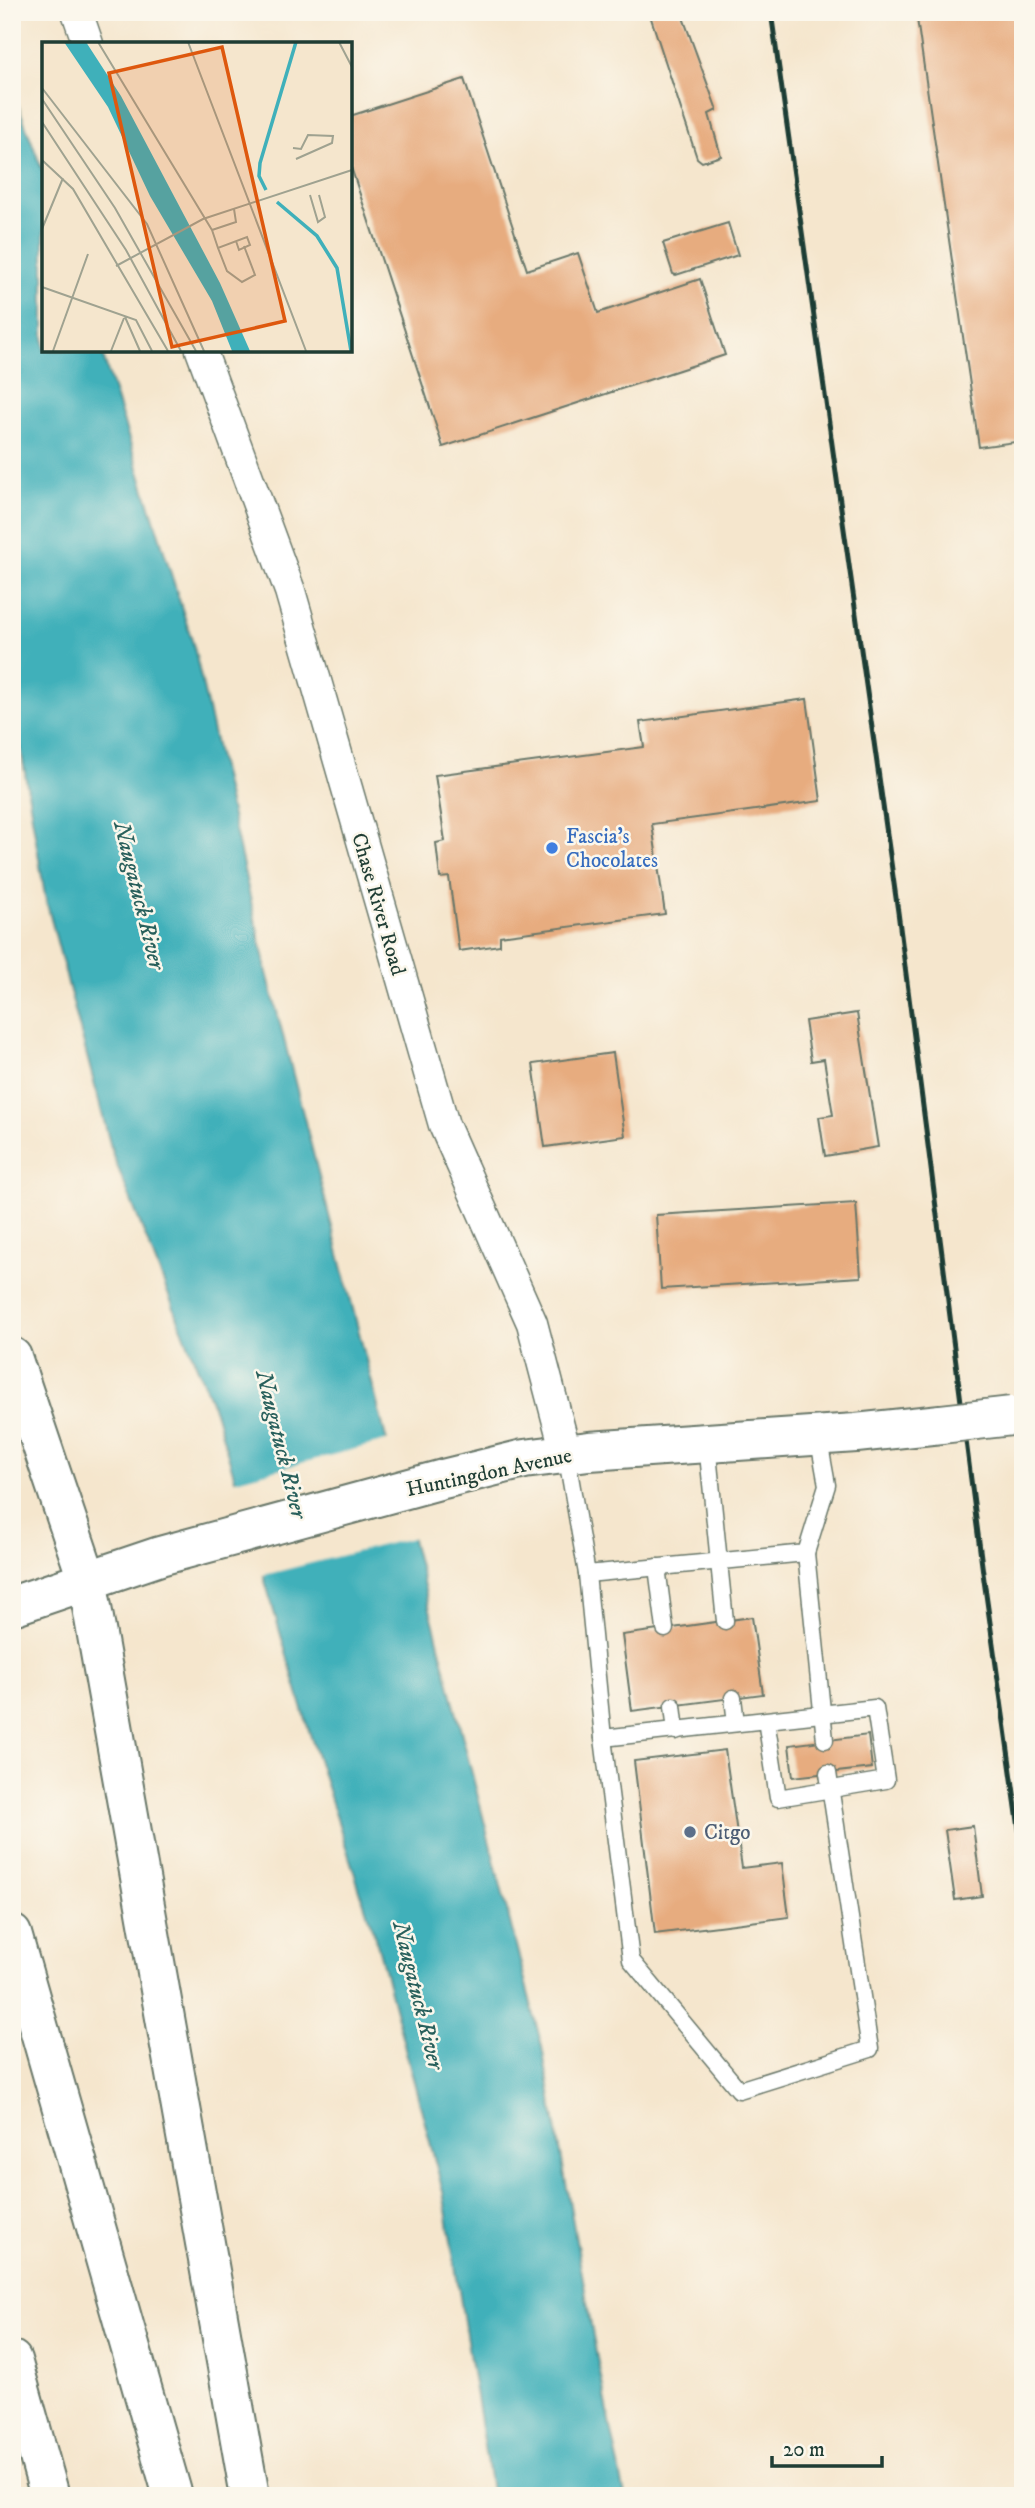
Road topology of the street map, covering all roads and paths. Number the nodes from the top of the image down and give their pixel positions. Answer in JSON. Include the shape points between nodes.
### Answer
{"nodes":[{"id":1,"x":76,"y":12,"type":"edge"},
{"id":2,"x":87,"y":42,"type":"edge"},
{"id":3,"x":202,"y":352,"type":"edge"},
{"id":4,"x":12,"y":1357,"type":"edge"},
{"id":5,"x":1017,"y":1415,"type":"edge"},
{"id":6,"x":818,"y":1435,"type":"junction"},
{"id":7,"x":707,"y":1444,"type":"junction"},
{"id":8,"x":566,"y":1453,"type":"junction"},
{"id":9,"x":806,"y":1553,"type":"junction"},
{"id":10,"x":718,"y":1560,"type":"junction"},
{"id":11,"x":657,"y":1567,"type":"junction"},
{"id":12,"x":587,"y":1574,"type":"junction"},
{"id":13,"x":87,"y":1579,"type":"junction"},
{"id":14,"x":12,"y":1606,"type":"edge"},
{"id":15,"x":725,"y":1621,"type":"dead end"},
{"id":16,"x":665,"y":1629,"type":"dead end"},
{"id":17,"x":733,"y":1698,"type":"dead end"},
{"id":18,"x":673,"y":1706,"type":"dead end"},
{"id":19,"x":821,"y":1714,"type":"junction"},
{"id":20,"x":766,"y":1720,"type":"junction"},
{"id":21,"x":736,"y":1723,"type":"junction"},
{"id":22,"x":676,"y":1731,"type":"junction"},
{"id":23,"x":603,"y":1738,"type":"junction"},
{"id":24,"x":825,"y":1740,"type":"dead end"},
{"id":25,"x":828,"y":1773,"type":"dead end"},
{"id":26,"x":830,"y":1790,"type":"junction"},
{"id":27,"x":12,"y":1934,"type":"edge"},
{"id":28,"x":12,"y":2360,"type":"edge"},
{"id":29,"x":50,"y":2496,"type":"edge"},
{"id":30,"x":173,"y":2496,"type":"edge"},
{"id":31,"x":250,"y":2496,"type":"edge"}],
"edges":[{"from":1,"to":2,"type":"street"},
{"from":3,"to":8,"type":"street","name":"Chase River Road","via":[[290,591],[444,1125],[532,1323]]},
{"from":4,"to":13,"type":"main road"},
{"from":5,"to":6,"type":"main road","name":"Huntingdon Avenue","bridge":true},
{"from":6,"to":7,"type":"main road","name":"Huntingdon Avenue"},
{"from":6,"to":9,"type":"lane","via":[[827,1485]]},
{"from":7,"to":8,"type":"main road","name":"Huntingdon Avenue"},
{"from":7,"to":10,"type":"lane"},
{"from":8,"to":12,"type":"lane"},
{"from":8,"to":13,"type":"main road","name":"Huntingdon Avenue","via":[[443,1479]]},
{"from":9,"to":10,"type":"lane"},
{"from":9,"to":19,"type":"lane"},
{"from":10,"to":11,"type":"lane"},
{"from":10,"to":15,"type":"lane"},
{"from":11,"to":12,"type":"lane"},
{"from":11,"to":16,"type":"lane"},
{"from":12,"to":23,"type":"lane"},
{"from":13,"to":14,"type":"main road","name":"Huntingdon Avenue"},
{"from":13,"to":31,"type":"main road"},
{"from":17,"to":21,"type":"lane"},
{"from":18,"to":22,"type":"lane"},
{"from":19,"to":20,"type":"lane"},
{"from":19,"to":24,"type":"lane"},
{"from":19,"to":26,"type":"lane","via":[[875,1708],[886,1780]]},
{"from":20,"to":21,"type":"lane"},
{"from":20,"to":26,"type":"lane","via":[[778,1798]]},
{"from":21,"to":22,"type":"lane"},
{"from":22,"to":23,"type":"lane"},
{"from":23,"to":26,"type":"lane","via":[[631,1960],[739,2090],[870,2049]]},
{"from":25,"to":26,"type":"lane"},
{"from":27,"to":30,"type":"main road"},
{"from":28,"to":29,"type":"main road"}]}
